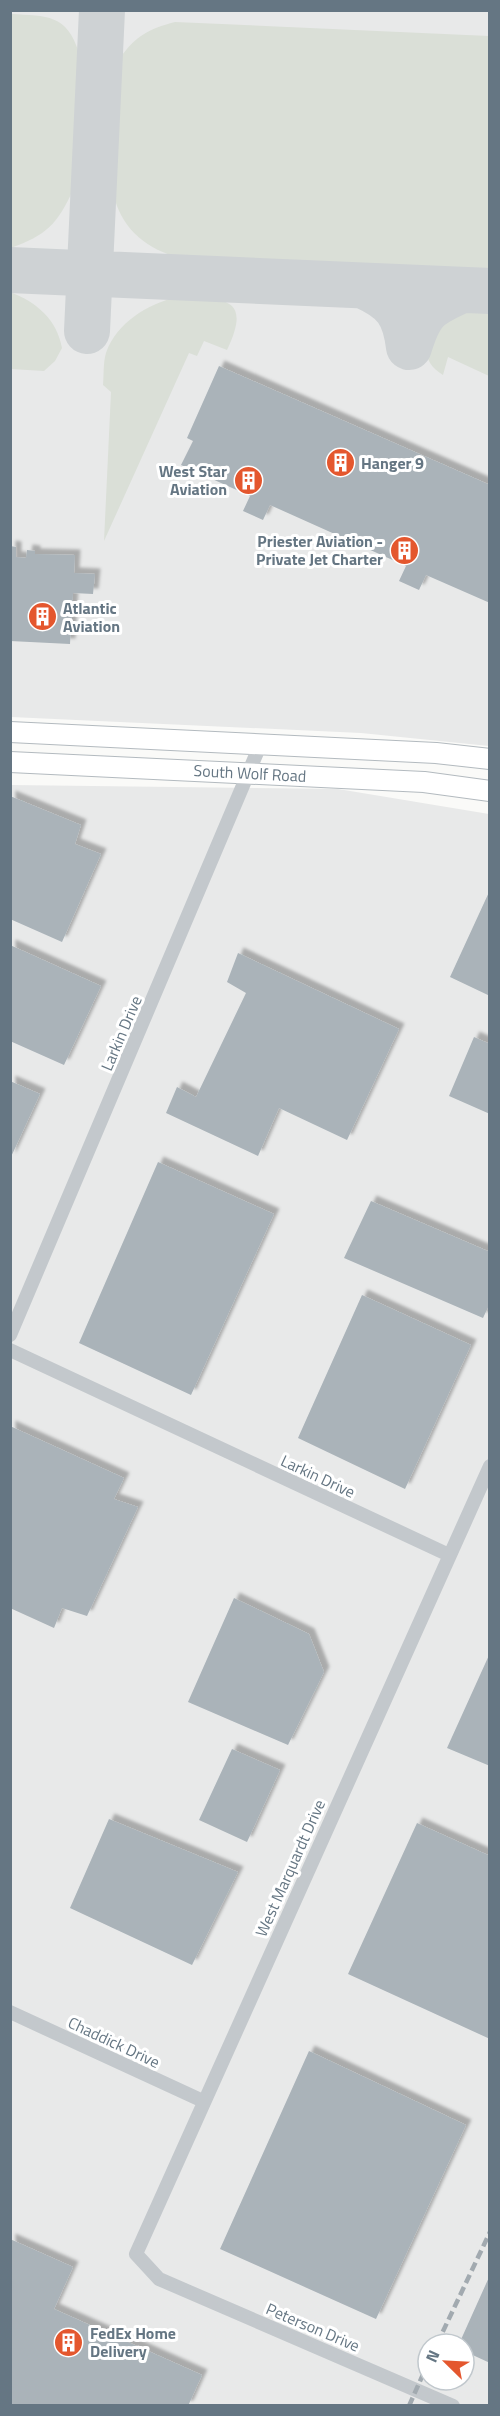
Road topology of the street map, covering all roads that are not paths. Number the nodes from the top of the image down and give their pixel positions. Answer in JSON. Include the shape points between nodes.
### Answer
{"nodes":[{"id":1,"x":10,"y":732,"type":"edge"},
{"id":2,"x":261,"y":743,"type":"junction"},
{"id":3,"x":489,"y":759,"type":"edge"},
{"id":4,"x":10,"y":762,"type":"edge"},
{"id":5,"x":249,"y":772,"type":"junction"},
{"id":6,"x":489,"y":790,"type":"edge"},
{"id":7,"x":10,"y":1335,"type":"edge"},
{"id":8,"x":10,"y":1350,"type":"edge"},
{"id":9,"x":489,"y":1466,"type":"edge"},
{"id":10,"x":449,"y":1555,"type":"junction"},
{"id":11,"x":10,"y":2012,"type":"edge"},
{"id":12,"x":203,"y":2101,"type":"junction"},
{"id":13,"x":159,"y":2279,"type":"joint"},
{"id":14,"x":453,"y":2406,"type":"edge"}],
"edges":[{"from":1,"to":2,"type":"main road","name":"South Wolf Road"},
{"from":2,"to":3,"type":"main road","name":"South Wolf Road"},
{"from":2,"to":5,"type":"street","name":"Larkin Drive"},
{"from":4,"to":5,"type":"main road","name":"South Wolf Road"},
{"from":5,"to":6,"type":"main road","name":"South Wolf Road","via":[[424,782]]},
{"from":5,"to":7,"type":"street","name":"Larkin Drive"},
{"from":8,"to":10,"type":"street","name":"Larkin Drive"},
{"from":9,"to":10,"type":"street","name":"West Marquardt Drive"},
{"from":10,"to":12,"type":"street","name":"West Marquardt Drive"},
{"from":11,"to":12,"type":"street","name":"Chaddick Drive"},
{"from":12,"to":13,"type":"street","name":"West Marquardt Drive","via":[[136,2254]]},
{"from":13,"to":14,"type":"street","name":"Peterson Drive"}]}
